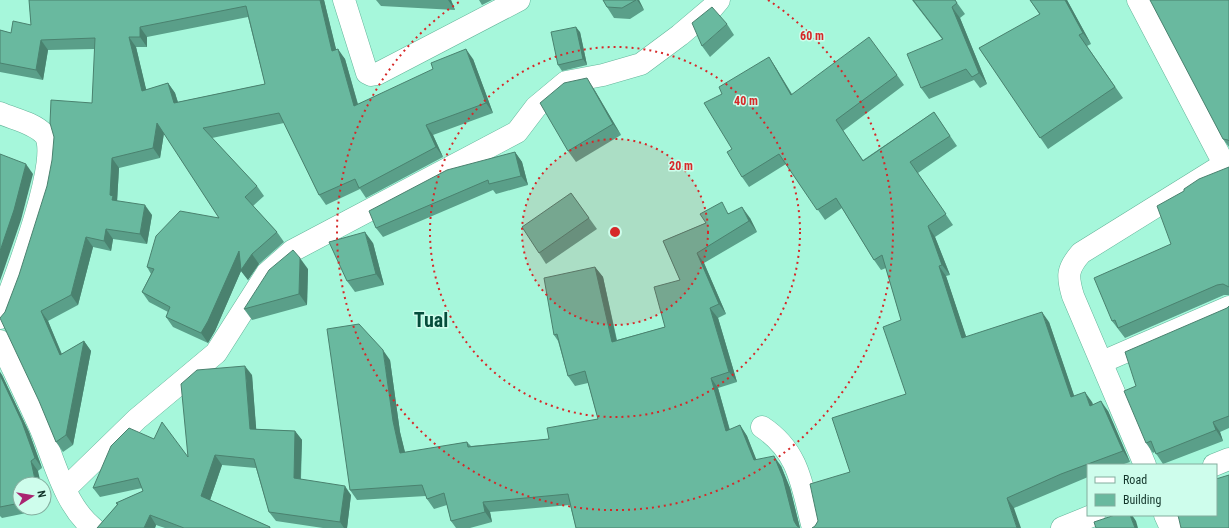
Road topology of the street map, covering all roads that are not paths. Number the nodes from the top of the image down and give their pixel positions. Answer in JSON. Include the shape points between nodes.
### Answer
{"nodes":[{"id":1,"x":344,"y":0,"type":"edge"},
{"id":2,"x":519,"y":0,"type":"edge"},
{"id":3,"x":719,"y":0,"type":"edge"},
{"id":4,"x":1138,"y":0,"type":"edge"},
{"id":5,"x":0,"y":113,"type":"edge"},
{"id":6,"x":1226,"y":162,"type":"edge"},
{"id":7,"x":1229,"y":308,"type":"edge"},
{"id":8,"x":0,"y":318,"type":"edge"},
{"id":9,"x":0,"y":341,"type":"edge"},
{"id":10,"x":1102,"y":362,"type":"junction"},
{"id":11,"x":762,"y":427,"type":"dead end"},
{"id":12,"x":1229,"y":459,"type":"edge"},
{"id":13,"x":1145,"y":464,"type":"edge"},
{"id":14,"x":1216,"y":464,"type":"edge"},
{"id":15,"x":65,"y":490,"type":"junction"},
{"id":16,"x":1092,"y":516,"type":"edge"},
{"id":17,"x":1165,"y":516,"type":"edge"},
{"id":18,"x":93,"y":528,"type":"edge"},
{"id":19,"x":812,"y":528,"type":"edge"},
{"id":20,"x":1062,"y":528,"type":"edge"},
{"id":21,"x":1171,"y":528,"type":"edge"}],
"edges":[{"from":1,"to":2,"type":"main road","via":[[367,73],[371,75]]},
{"from":3,"to":15,"type":"main road","via":[[680,35],[641,64],[566,82],[536,107],[517,132],[292,251],[267,273],[216,353],[137,419]]},
{"from":4,"to":6,"type":"main road"},
{"from":5,"to":8,"type":"main road","via":[[34,126],[45,134],[49,144],[33,226]]},
{"from":6,"to":10,"type":"main road","via":[[1080,253],[1072,263],[1068,273],[1069,283]]},
{"from":7,"to":10,"type":"main road"},
{"from":9,"to":15,"type":"main road","via":[[40,426]]},
{"from":10,"to":13,"type":"main road"},
{"from":11,"to":19,"type":"main road","via":[[784,444],[797,468]]},
{"from":12,"to":14,"type":"main road"},
{"from":15,"to":18,"type":"main road","via":[[81,518]]},
{"from":16,"to":20,"type":"main road"},
{"from":17,"to":21,"type":"main road"}]}
